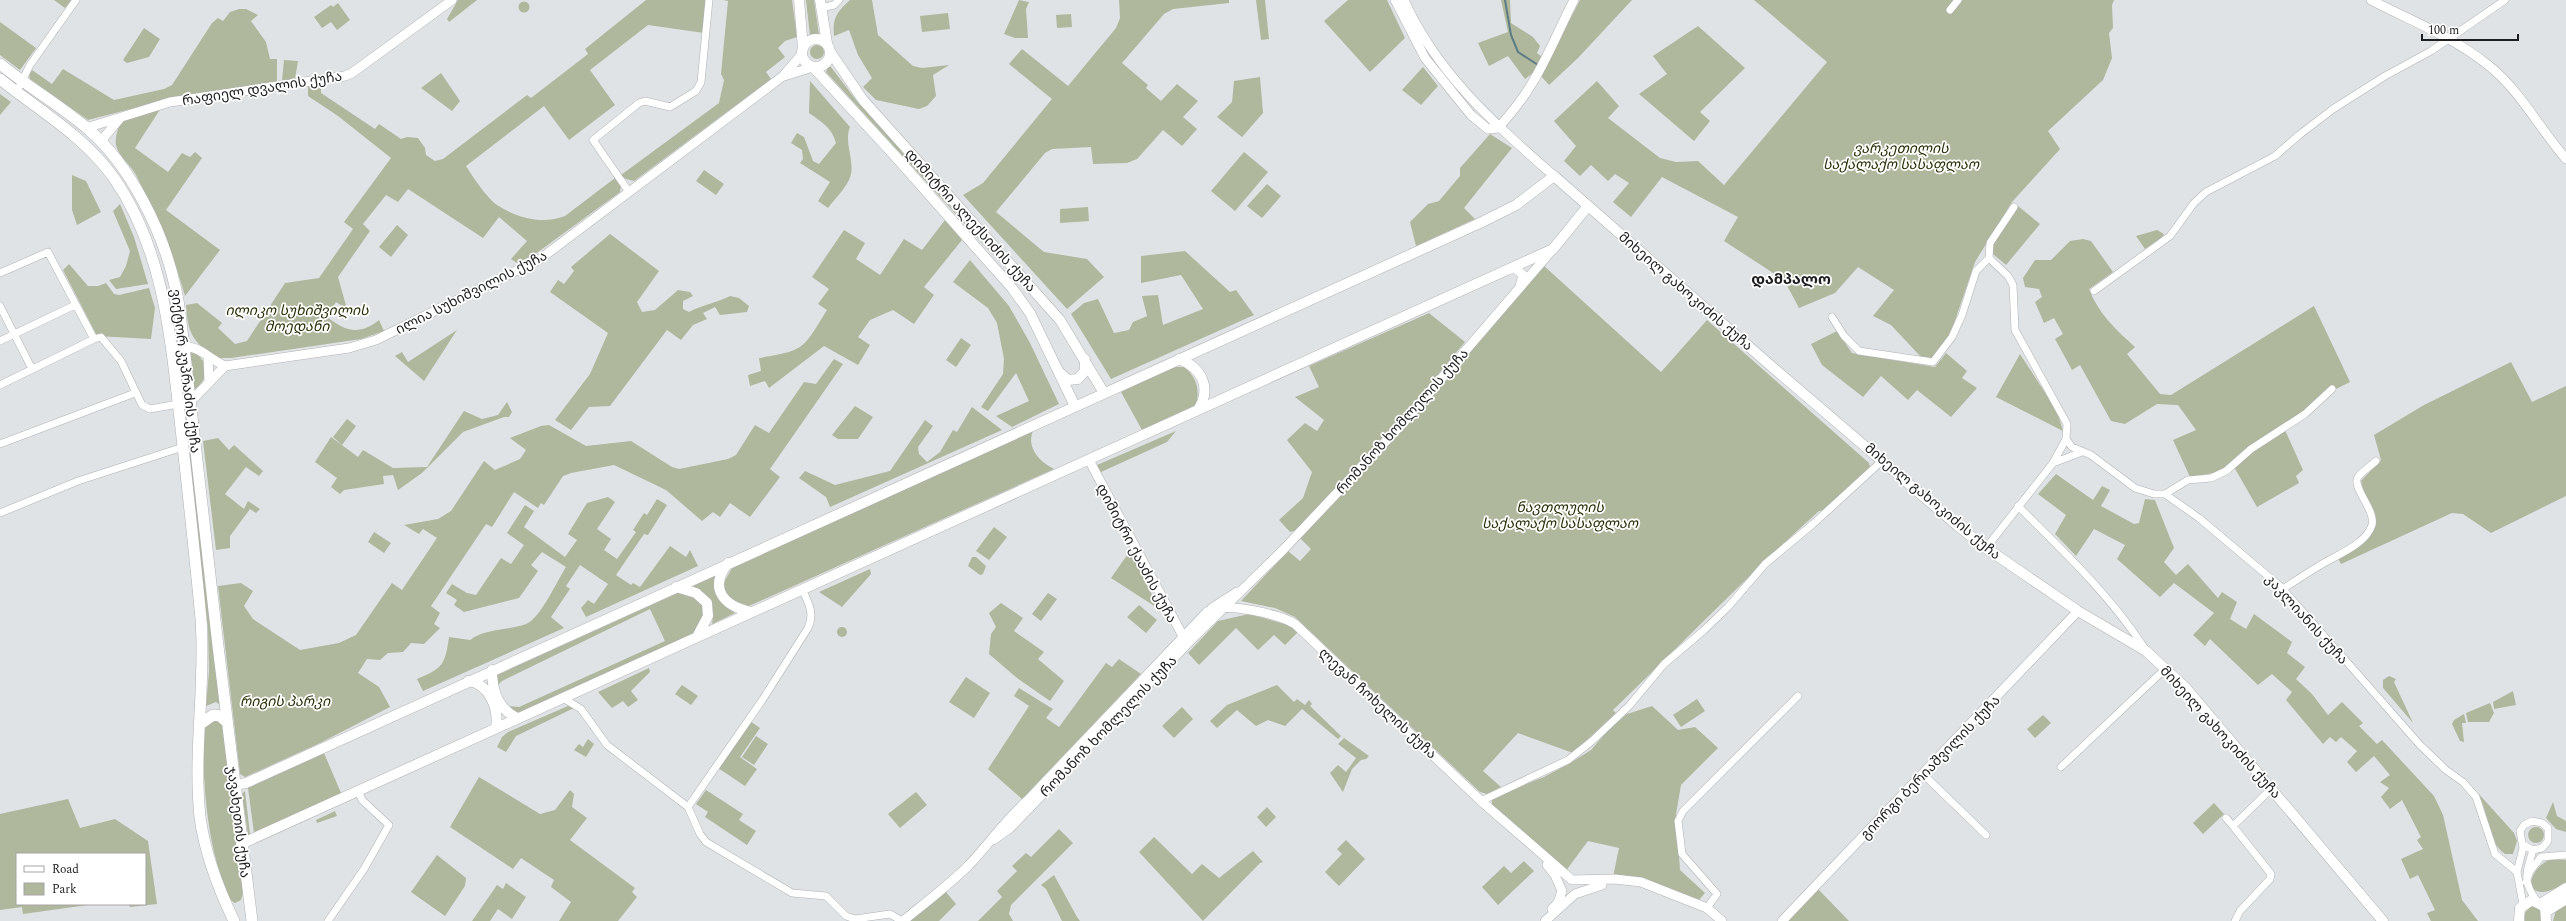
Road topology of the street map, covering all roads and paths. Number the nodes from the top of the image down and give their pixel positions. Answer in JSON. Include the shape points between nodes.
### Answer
{"nodes":[{"id":1,"x":76,"y":0,"type":"edge"},
{"id":2,"x":452,"y":0,"type":"edge"},
{"id":3,"x":709,"y":0,"type":"edge"},
{"id":4,"x":799,"y":0,"type":"edge"},
{"id":5,"x":840,"y":0,"type":"edge"},
{"id":6,"x":1395,"y":0,"type":"edge"},
{"id":7,"x":1404,"y":0,"type":"edge"},
{"id":8,"x":1574,"y":0,"type":"edge"},
{"id":9,"x":1958,"y":0,"type":"edge"},
{"id":10,"x":2371,"y":0,"type":"edge"},
{"id":11,"x":2505,"y":0,"type":"edge"},
{"id":12,"x":820,"y":4,"type":"edge"},
{"id":13,"x":1950,"y":10,"type":"dead end"},
{"id":14,"x":2449,"y":37,"type":"junction"},
{"id":15,"x":829,"y":48,"type":"junction"},
{"id":16,"x":802,"y":51,"type":"junction"},
{"id":17,"x":0,"y":64,"type":"edge"},
{"id":18,"x":813,"y":68,"type":"junction"},
{"id":19,"x":783,"y":76,"type":"junction"},
{"id":20,"x":0,"y":79,"type":"edge"},
{"id":21,"x":19,"y":87,"type":"junction"},
{"id":22,"x":122,"y":116,"type":"junction"},
{"id":23,"x":86,"y":128,"type":"junction"},
{"id":24,"x":1498,"y":128,"type":"junction"},
{"id":25,"x":101,"y":141,"type":"junction"},
{"id":26,"x":91,"y":150,"type":"junction"},
{"id":27,"x":2566,"y":158,"type":"edge"},
{"id":28,"x":1554,"y":176,"type":"junction"},
{"id":29,"x":629,"y":192,"type":"junction"},
{"id":30,"x":1588,"y":206,"type":"junction"},
{"id":31,"x":2014,"y":207,"type":"dead end"},
{"id":32,"x":1553,"y":249,"type":"junction"},
{"id":33,"x":1989,"y":258,"type":"junction"},
{"id":34,"x":1007,"y":260,"type":"junction"},
{"id":35,"x":0,"y":266,"type":"edge"},
{"id":36,"x":8,"y":269,"type":"junction"},
{"id":37,"x":996,"y":269,"type":"junction"},
{"id":38,"x":1510,"y":269,"type":"junction"},
{"id":39,"x":0,"y":273,"type":"edge"},
{"id":40,"x":1019,"y":273,"type":"junction"},
{"id":41,"x":1009,"y":284,"type":"junction"},
{"id":42,"x":1519,"y":288,"type":"junction"},
{"id":43,"x":2094,"y":291,"type":"dead end"},
{"id":44,"x":75,"y":305,"type":"junction"},
{"id":45,"x":0,"y":306,"type":"edge"},
{"id":46,"x":1832,"y":317,"type":"dead end"},
{"id":47,"x":14,"y":334,"type":"junction"},
{"id":48,"x":94,"y":338,"type":"junction"},
{"id":49,"x":0,"y":341,"type":"edge"},
{"id":50,"x":184,"y":346,"type":"junction"},
{"id":51,"x":172,"y":348,"type":"junction"},
{"id":52,"x":208,"y":358,"type":"junction"},
{"id":53,"x":1179,"y":359,"type":"junction"},
{"id":54,"x":1085,"y":360,"type":"junction"},
{"id":55,"x":225,"y":366,"type":"junction"},
{"id":56,"x":32,"y":369,"type":"junction"},
{"id":57,"x":1059,"y":371,"type":"junction"},
{"id":58,"x":209,"y":382,"type":"junction"},
{"id":59,"x":0,"y":385,"type":"edge"},
{"id":60,"x":2332,"y":389,"type":"dead end"},
{"id":61,"x":135,"y":393,"type":"junction"},
{"id":62,"x":1104,"y":393,"type":"junction"},
{"id":63,"x":190,"y":400,"type":"junction"},
{"id":64,"x":178,"y":404,"type":"junction"},
{"id":65,"x":1075,"y":406,"type":"junction"},
{"id":66,"x":1198,"y":410,"type":"junction"},
{"id":67,"x":2066,"y":439,"type":"junction"},
{"id":68,"x":0,"y":444,"type":"edge"},
{"id":69,"x":183,"y":446,"type":"junction"},
{"id":70,"x":2082,"y":452,"type":"junction"},
{"id":71,"x":1089,"y":460,"type":"junction"},
{"id":72,"x":1883,"y":460,"type":"junction"},
{"id":73,"x":2376,"y":461,"type":"dead end"},
{"id":74,"x":2053,"y":463,"type":"junction"},
{"id":75,"x":2165,"y":494,"type":"junction"},
{"id":76,"x":2018,"y":506,"type":"junction"},
{"id":77,"x":0,"y":512,"type":"edge"},
{"id":78,"x":1986,"y":548,"type":"junction"},
{"id":79,"x":728,"y":563,"type":"junction"},
{"id":80,"x":676,"y":587,"type":"junction"},
{"id":81,"x":1245,"y":587,"type":"junction"},
{"id":82,"x":802,"y":589,"type":"junction"},
{"id":83,"x":2284,"y":589,"type":"junction"},
{"id":84,"x":1229,"y":596,"type":"junction"},
{"id":85,"x":1226,"y":607,"type":"junction"},
{"id":86,"x":1210,"y":609,"type":"junction"},
{"id":87,"x":2078,"y":611,"type":"junction"},
{"id":88,"x":751,"y":612,"type":"junction"},
{"id":89,"x":696,"y":637,"type":"junction"},
{"id":90,"x":1184,"y":641,"type":"junction"},
{"id":91,"x":2146,"y":651,"type":"junction"},
{"id":92,"x":2165,"y":669,"type":"junction"},
{"id":93,"x":492,"y":670,"type":"junction"},
{"id":94,"x":468,"y":681,"type":"junction"},
{"id":95,"x":1798,"y":696,"type":"dead end"},
{"id":96,"x":563,"y":698,"type":"junction"},
{"id":97,"x":517,"y":718,"type":"junction"},
{"id":98,"x":227,"y":722,"type":"junction"},
{"id":99,"x":199,"y":725,"type":"junction"},
{"id":100,"x":496,"y":727,"type":"junction"},
{"id":101,"x":2061,"y":768,"type":"dead end"},
{"id":102,"x":1923,"y":774,"type":"junction"},
{"id":103,"x":234,"y":785,"type":"junction"},
{"id":104,"x":2272,"y":788,"type":"junction"},
{"id":105,"x":358,"y":790,"type":"junction"},
{"id":106,"x":1481,"y":801,"type":"junction"},
{"id":107,"x":688,"y":807,"type":"junction"},
{"id":108,"x":2226,"y":818,"type":"dead end"},
{"id":109,"x":2232,"y":826,"type":"junction"},
{"id":110,"x":1986,"y":835,"type":"dead end"},
{"id":111,"x":1523,"y":837,"type":"junction"},
{"id":112,"x":241,"y":844,"type":"junction"},
{"id":113,"x":2523,"y":845,"type":"junction"},
{"id":114,"x":2536,"y":850,"type":"junction"},
{"id":115,"x":2566,"y":854,"type":"edge"},
{"id":116,"x":2522,"y":855,"type":"junction"},
{"id":117,"x":2505,"y":862,"type":"junction"},
{"id":118,"x":2517,"y":872,"type":"junction"},
{"id":119,"x":1573,"y":881,"type":"junction"},
{"id":120,"x":2526,"y":882,"type":"junction"},
{"id":121,"x":2566,"y":888,"type":"edge"},
{"id":122,"x":1562,"y":890,"type":"junction"},
{"id":123,"x":1660,"y":891,"type":"junction"},
{"id":124,"x":1574,"y":894,"type":"junction"},
{"id":125,"x":2566,"y":899,"type":"edge"},
{"id":126,"x":2523,"y":904,"type":"junction"},
{"id":127,"x":1707,"y":908,"type":"junction"},
{"id":128,"x":2543,"y":909,"type":"edge"},
{"id":129,"x":2516,"y":919,"type":"edge"},
{"id":130,"x":234,"y":921,"type":"edge"},
{"id":131,"x":238,"y":921,"type":"edge"},
{"id":132,"x":251,"y":921,"type":"edge"},
{"id":133,"x":328,"y":921,"type":"edge"},
{"id":134,"x":902,"y":921,"type":"edge"},
{"id":135,"x":1542,"y":921,"type":"edge"},
{"id":136,"x":1546,"y":921,"type":"edge"},
{"id":137,"x":1722,"y":921,"type":"edge"},
{"id":138,"x":1782,"y":921,"type":"edge"},
{"id":139,"x":2235,"y":921,"type":"edge"},
{"id":140,"x":2383,"y":921,"type":"edge"}],
"edges":[{"from":1,"to":21,"type":"street","via":[[30,65]]},
{"from":2,"to":22,"type":"street","name":"რაფიელ დვალის ქუჩა","via":[[345,76],[187,98]]},
{"from":3,"to":29,"type":"street","via":[[701,82],[696,91],[670,108],[645,101],[639,103],[593,140]]},
{"from":4,"to":16,"type":"main road"},
{"from":5,"to":12,"type":"street","via":[[834,5]]},
{"from":6,"to":24,"type":"street","name":"მიხეილ გახოკიძის ქუჩა","via":[[1418,47],[1434,69],[1479,123],[1488,129]]},
{"from":7,"to":24,"type":"street","name":"მიხეილ გახოკიძის ქუჩა","via":[[1420,34],[1436,58]]},
{"from":8,"to":24,"type":"street","via":[[1543,66],[1518,107]]},
{"from":9,"to":13,"type":"street"},
{"from":10,"to":14,"type":"street"},
{"from":11,"to":14,"type":"street"},
{"from":12,"to":15,"type":"main road"},
{"from":14,"to":27,"type":"street","via":[[2502,78]]},
{"from":14,"to":43,"type":"street","via":[[2431,51],[2385,76],[2334,109],[2275,156],[2206,192],[2194,203],[2170,236]]},
{"from":15,"to":16,"type":"main road","via":[[815,39],[808,42]]},
{"from":15,"to":18,"type":"main road","via":[[828,62]]},
{"from":15,"to":34,"type":"main road","name":"დიმიტრი ალექსიძის ქუჩა","via":[[863,100]]},
{"from":16,"to":18,"type":"main road","via":[[805,62]]},
{"from":16,"to":19,"type":"street","name":"ილია სუხიშვილის ქუჩა"},
{"from":17,"to":21,"type":"main road","name":"ვიქტორ კუპრაძის ქუჩა"},
{"from":18,"to":19,"type":"street","name":"ილია სუხიშვილის ქუჩა"},
{"from":18,"to":37,"type":"main road","name":"დიმიტრი ალექსიძის ქუჩა"},
{"from":19,"to":29,"type":"street","name":"ილია სუხიშვილის ქუჩა"},
{"from":20,"to":21,"type":"main road","name":"ვიქტორ კუპრაძის ქუჩა"},
{"from":21,"to":23,"type":"main road","name":"ვიქტორ კუპრაძის ქუჩა"},
{"from":21,"to":26,"type":"main road","name":"ვიქტორ კუპრაძის ქუჩა"},
{"from":22,"to":23,"type":"street","name":"რაფიელ დვალის ქუჩა"},
{"from":22,"to":25,"type":"street"},
{"from":23,"to":25,"type":"main road","name":"ვიქტორ კუპრაძის ქუჩა"},
{"from":24,"to":28,"type":"street","name":"მიხეილ გახოკიძის ქუჩა"},
{"from":25,"to":26,"type":"main road"},
{"from":25,"to":50,"type":"main road","name":"ვიქტორ კუპრაძის ქუჩა","via":[[128,176],[158,236],[175,285]]},
{"from":26,"to":51,"type":"main road","name":"ვიქტორ კუპრაძის ქუჩა","via":[[114,179],[145,240],[163,296]]},
{"from":28,"to":30,"type":"main road","name":"მიხეილ გახოკიძის ქუჩა"},
{"from":28,"to":53,"type":"main road","via":[[1502,213]]},
{"from":29,"to":55,"type":"street","name":"ილია სუხიშვილის ქუჩა","via":[[540,259],[382,338],[349,348]]},
{"from":30,"to":32,"type":"main road"},
{"from":30,"to":72,"type":"main road","name":"მიხეილ გახოკიძის ქუჩა"},
{"from":31,"to":33,"type":"street","via":[[1990,243]]},
{"from":32,"to":38,"type":"main road"},
{"from":32,"to":42,"type":"street","name":"რომანოზ ხომლელის ქუჩა"},
{"from":33,"to":46,"type":"street","via":[[1976,271],[1952,337],[1933,362],[1859,350],[1844,336]]},
{"from":33,"to":67,"type":"street","via":[[2008,276],[2013,285],[2015,330],[2062,412],[2067,424]]},
{"from":34,"to":37,"type":"main road","via":[[1007,271]]},
{"from":34,"to":40,"type":"main road","name":"დიმიტრი ალექსიძის ქუჩა"},
{"from":35,"to":36,"type":"street"},
{"from":36,"to":39,"type":"street"},
{"from":36,"to":44,"type":"street","via":[[48,252]]},
{"from":37,"to":41,"type":"main road","name":"დიმიტრი ალექსიძის ქუჩა"},
{"from":38,"to":42,"type":"street","via":[[1516,269],[1523,275]]},
{"from":38,"to":66,"type":"main road"},
{"from":40,"to":41,"type":"main road","via":[[1009,276]]},
{"from":40,"to":54,"type":"main road","name":"დიმიტრი ალექსიძის ქუჩა","via":[[1060,320]]},
{"from":41,"to":57,"type":"main road","name":"დიმიტრი ალექსიძის ქუჩა","via":[[1030,314]]},
{"from":42,"to":81,"type":"street","name":"რომანოზ ხომლელის ქუჩა","via":[[1404,422]]},
{"from":44,"to":47,"type":"street"},
{"from":44,"to":48,"type":"street"},
{"from":45,"to":47,"type":"street"},
{"from":47,"to":49,"type":"street"},
{"from":47,"to":56,"type":"street"},
{"from":48,"to":56,"type":"street"},
{"from":48,"to":61,"type":"street","via":[[101,338],[121,361]]},
{"from":50,"to":51,"type":"street"},
{"from":50,"to":52,"type":"street","via":[[196,347]]},
{"from":50,"to":63,"type":"main road","name":"ვიქტორ კუპრაძის ქუჩა"},
{"from":51,"to":64,"type":"main road","name":"ვიქტორ კუპრაძის ქუჩა"},
{"from":52,"to":55,"type":"street"},
{"from":52,"to":58,"type":"street"},
{"from":53,"to":62,"type":"main road"},
{"from":53,"to":66,"type":"main road","via":[[1195,368],[1205,384],[1205,397]]},
{"from":54,"to":57,"type":"main road","via":[[1085,371],[1078,379],[1068,380]]},
{"from":54,"to":62,"type":"main road","name":"დიმიტრი ალექსიძის ქუჩა"},
{"from":55,"to":58,"type":"street"},
{"from":56,"to":59,"type":"street"},
{"from":57,"to":65,"type":"main road","name":"დიმიტრი ალექსიძის ქუჩა"},
{"from":58,"to":63,"type":"street"},
{"from":60,"to":75,"type":"street","via":[[2305,414],[2250,449],[2226,471],[2211,478],[2188,480]]},
{"from":61,"to":64,"type":"street","via":[[146,408]]},
{"from":61,"to":68,"type":"street"},
{"from":62,"to":65,"type":"main road"},
{"from":63,"to":64,"type":"street"},
{"from":63,"to":98,"type":"main road","name":"ვიქტორ კუპრაძის ქუჩა"},
{"from":64,"to":69,"type":"main road","name":"ვიქტორ კუპრაძის ქუჩა"},
{"from":65,"to":79,"type":"main road"},
{"from":66,"to":71,"type":"main road"},
{"from":67,"to":70,"type":"street","name":"კაკლიანის ქუჩა","via":[[2072,447]]},
{"from":67,"to":74,"type":"street"},
{"from":69,"to":77,"type":"street","via":[[78,481]]},
{"from":69,"to":99,"type":"main road","name":"ვიქტორ კუპრაძის ქუჩა","via":[[204,648]]},
{"from":70,"to":74,"type":"street"},
{"from":70,"to":75,"type":"street","name":"კაკლიანის ქუჩა","via":[[2091,455],[2135,488],[2154,494]]},
{"from":71,"to":82,"type":"main road"},
{"from":71,"to":90,"type":"street","name":"დიმიტრი ქააძის ქუჩა"},
{"from":72,"to":78,"type":"main road","name":"მიხეილ გახოკიძის ქუჩა"},
{"from":72,"to":106,"type":"street","via":[[1765,564],[1728,607],[1664,664],[1629,706],[1592,742],[1568,760]]},
{"from":73,"to":83,"type":"street","via":[[2358,477],[2357,484],[2371,517],[2372,525],[2367,534],[2345,553],[2321,564]]},
{"from":74,"to":76,"type":"street"},
{"from":75,"to":83,"type":"street","name":"კაკლიანის ქუჩა","via":[[2199,518]]},
{"from":76,"to":78,"type":"street"},
{"from":76,"to":91,"type":"street","via":[[2095,583],[2124,617]]},
{"from":78,"to":87,"type":"main road","name":"მიხეილ გახოკიძის ქუჩა"},
{"from":79,"to":80,"type":"main road"},
{"from":79,"to":88,"type":"main road","via":[[720,577],[721,595],[733,607]]},
{"from":80,"to":89,"type":"main road","via":[[696,593],[707,603],[708,616]]},
{"from":80,"to":93,"type":"main road"},
{"from":81,"to":84,"type":"street","name":"რომანოზ ხომლელის ქუჩა"},
{"from":81,"to":85,"type":"street","name":"რომანოზ ხომლელის ქუჩა"},
{"from":82,"to":88,"type":"main road"},
{"from":82,"to":107,"type":"street","via":[[812,613],[808,628],[763,699]]},
{"from":83,"to":117,"type":"street","name":"კაკლიანის ქუჩა","via":[[2420,745],[2463,782],[2476,797],[2495,854]]},
{"from":84,"to":85,"type":"street"},
{"from":84,"to":86,"type":"street","name":"რომანოზ ხომლელის ქუჩა"},
{"from":85,"to":86,"type":"street"},
{"from":85,"to":90,"type":"street","name":"რომანოზ ხომლელის ქუჩა"},
{"from":85,"to":106,"type":"street","name":"ლევან ჩოხელის ქუჩა","via":[[1271,615],[1295,624]]},
{"from":86,"to":90,"type":"street","name":"რომანოზ ხომლელის ქუჩა"},
{"from":87,"to":91,"type":"main road","name":"მიხეილ გახოკიძის ქუჩა"},
{"from":87,"to":102,"type":"street","name":"გიორგი ბერიაშვილის ქუჩა"},
{"from":88,"to":89,"type":"main road"},
{"from":89,"to":96,"type":"main road"},
{"from":90,"to":134,"type":"street","name":"რომანოზ ხომლელის ქუჩა","via":[[1005,821],[989,843],[952,880]]},
{"from":91,"to":92,"type":"main road","name":"მიხეილ გახოკიძის ქუჩა"},
{"from":92,"to":101,"type":"street"},
{"from":92,"to":104,"type":"main road","name":"მიხეილ გახოკიძის ქუჩა","via":[[2185,687]]},
{"from":93,"to":94,"type":"main road"},
{"from":93,"to":97,"type":"main road","via":[[497,699],[505,710]]},
{"from":94,"to":100,"type":"main road","via":[[478,684],[489,695],[497,713]]},
{"from":94,"to":103,"type":"main road","via":[[246,783]]},
{"from":95,"to":127,"type":"street","via":[[1684,811],[1678,821],[1684,858],[1717,894]]},
{"from":96,"to":97,"type":"main road"},
{"from":96,"to":107,"type":"street","via":[[581,709],[607,745]]},
{"from":97,"to":100,"type":"main road"},
{"from":98,"to":99,"type":"main road","via":[[220,716],[213,715]]},
{"from":98,"to":103,"type":"main road","name":"ჯავახეთის ქუჩა"},
{"from":99,"to":130,"type":"main road","name":"ჯავახეთის ქუჩა","via":[[200,818],[215,876]]},
{"from":100,"to":105,"type":"main road"},
{"from":102,"to":110,"type":"street"},
{"from":102,"to":138,"type":"street","name":"გიორგი ბერიაშვილის ქუჩა"},
{"from":103,"to":112,"type":"main road","name":"ჯავახეთის ქუჩა"},
{"from":104,"to":109,"type":"street"},
{"from":104,"to":140,"type":"main road","name":"მიხეილ გახოკიძის ქუჩა"},
{"from":105,"to":112,"type":"main road"},
{"from":105,"to":133,"type":"street","via":[[362,800],[389,825],[364,869]]},
{"from":106,"to":111,"type":"street","name":"ლევან ჩოხელის ქუჩა"},
{"from":107,"to":134,"type":"street","via":[[706,842],[771,882],[792,893],[826,896],[846,916],[855,919],[890,914]]},
{"from":108,"to":109,"type":"street"},
{"from":109,"to":139,"type":"street","via":[[2271,874],[2270,879],[2240,911]]},
{"from":111,"to":119,"type":"street","name":"ლევან ჩოხელის ქუჩა"},
{"from":111,"to":122,"type":"street","name":"ლევან ჩოხელის ქუჩა","via":[[1552,870]]},
{"from":112,"to":132,"type":"main road","name":"ჯავახეთის ქუჩა"},
{"from":113,"to":114,"type":"street"},
{"from":113,"to":114,"type":"street","via":[[2520,838],[2522,828],[2528,822],[2537,821],[2545,825],[2550,837],[2546,845]]},
{"from":113,"to":116,"type":"street"},
{"from":114,"to":115,"type":"street","via":[[2550,849]]},
{"from":114,"to":120,"type":"street","via":[[2526,874]]},
{"from":115,"to":120,"type":"street","via":[[2541,857],[2530,871]]},
{"from":116,"to":117,"type":"street"},
{"from":116,"to":118,"type":"street"},
{"from":117,"to":118,"type":"street"},
{"from":118,"to":126,"type":"street"},
{"from":119,"to":122,"type":"street","via":[[1564,882]]},
{"from":119,"to":123,"type":"street","via":[[1635,881]]},
{"from":119,"to":124,"type":"street","via":[[1577,886]]},
{"from":120,"to":128,"type":"street"},
{"from":121,"to":128,"type":"main road"},
{"from":122,"to":124,"type":"street","via":[[1566,895]]},
{"from":122,"to":135,"type":"street","via":[[1558,903]]},
{"from":123,"to":124,"type":"street","via":[[1613,884],[1600,885]]},
{"from":123,"to":127,"type":"street"},
{"from":124,"to":136,"type":"street"},
{"from":125,"to":128,"type":"main road"},
{"from":126,"to":128,"type":"main road"},
{"from":126,"to":129,"type":"main road"},
{"from":127,"to":137,"type":"street"},
{"from":131,"to":132,"type":"main road","via":[[244,917]]}]}
